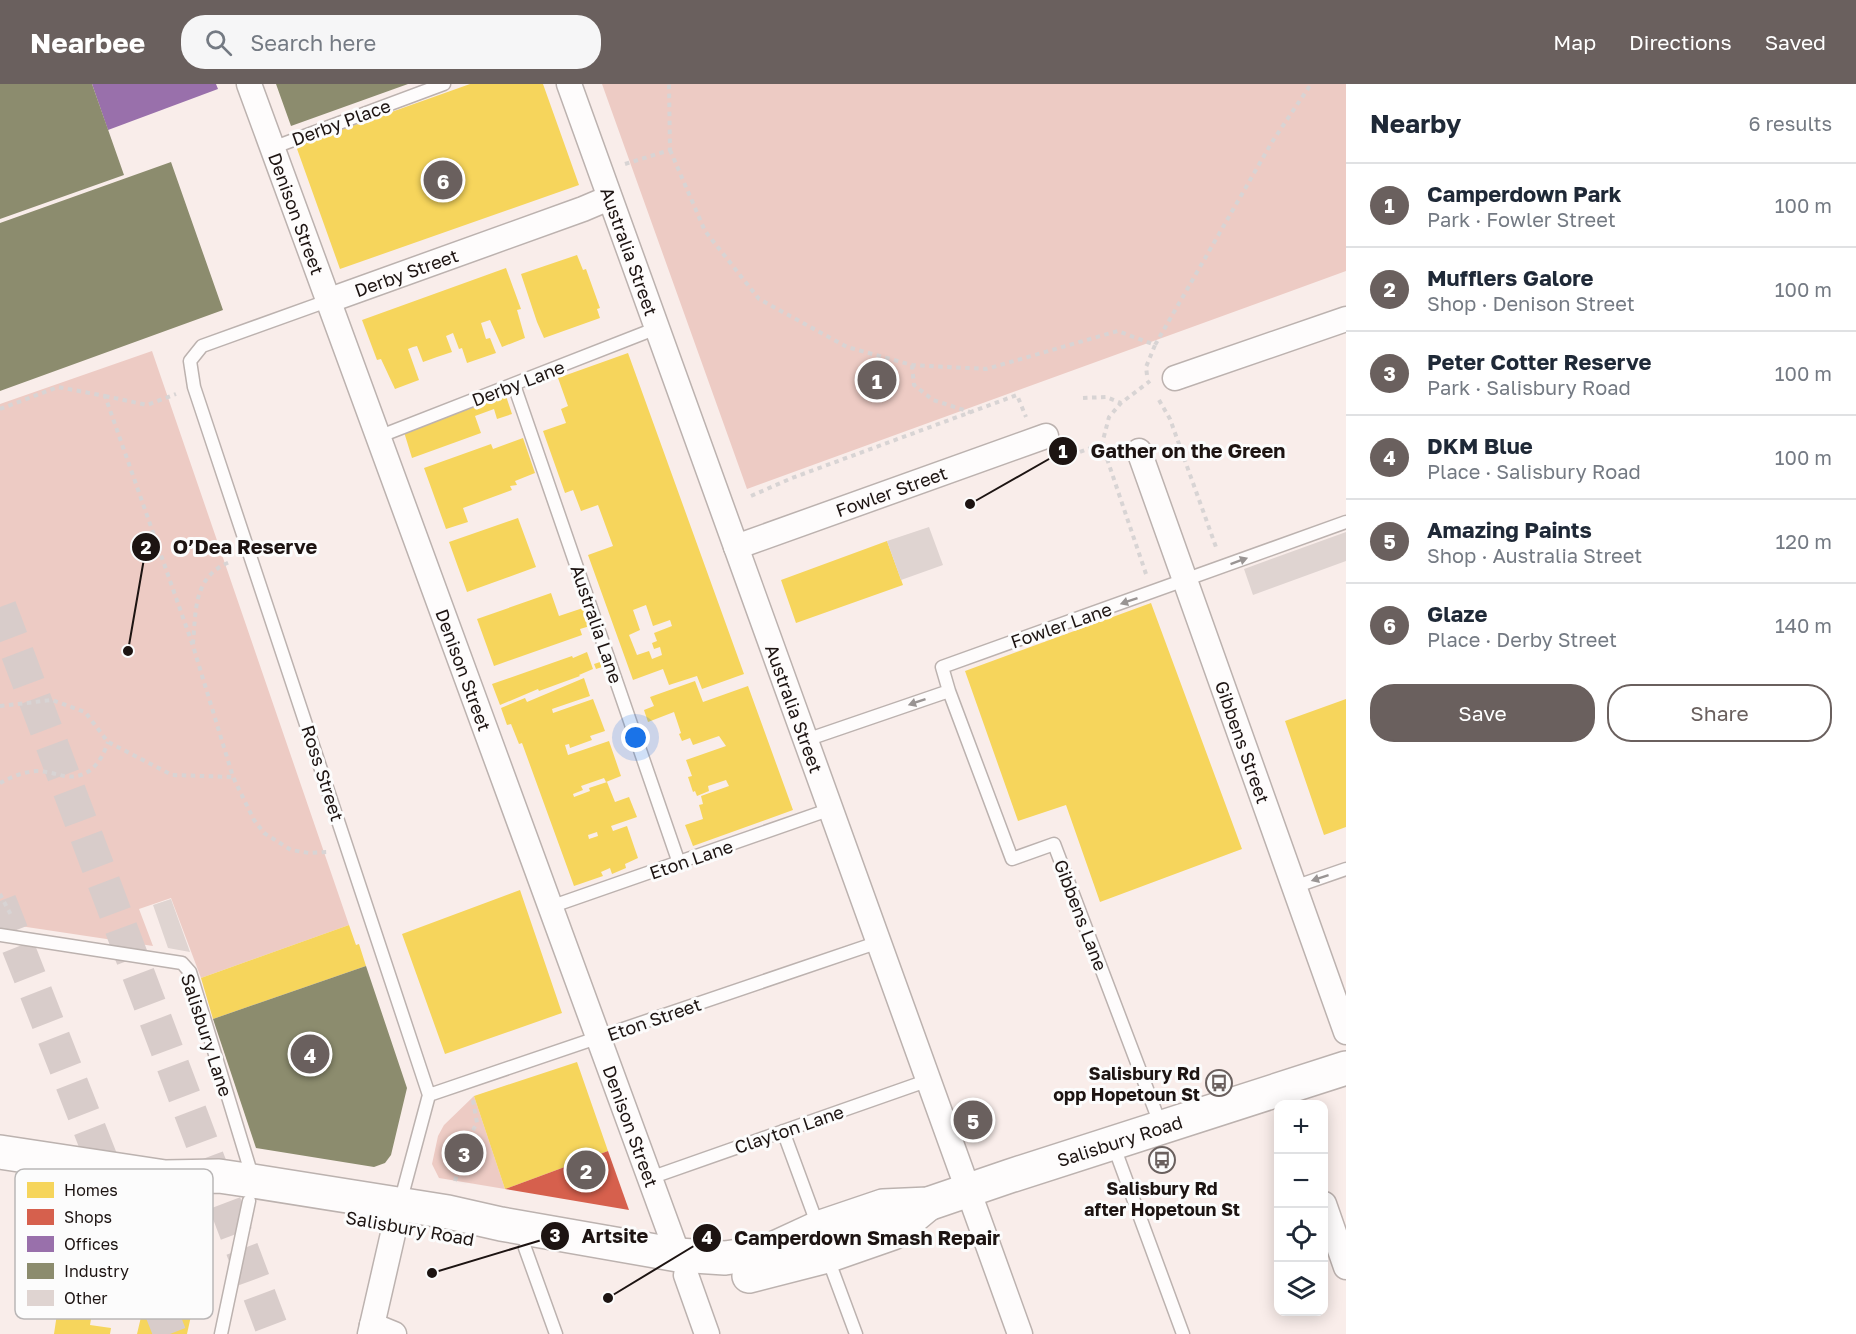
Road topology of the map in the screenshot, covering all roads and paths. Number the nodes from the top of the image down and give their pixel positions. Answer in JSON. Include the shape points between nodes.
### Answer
{"nodes":[{"id":1,"x":249,"y":84,"type":"edge"},
{"id":2,"x":444,"y":84,"type":"edge"},
{"id":3,"x":569,"y":84,"type":"edge"},
{"id":4,"x":669,"y":84,"type":"edge"},
{"id":5,"x":1311,"y":84,"type":"edge"},
{"id":6,"x":272,"y":147,"type":"junction"},
{"id":7,"x":670,"y":150,"type":"junction"},
{"id":8,"x":601,"y":172,"type":"junction"},
{"id":9,"x":609,"y":198,"type":"junction"},
{"id":10,"x":330,"y":300,"type":"junction"},
{"id":11,"x":1346,"y":319,"type":"edge"},
{"id":12,"x":657,"y":328,"type":"junction"},
{"id":13,"x":202,"y":346,"type":"joint"},
{"id":14,"x":912,"y":365,"type":"junction"},
{"id":15,"x":1175,"y":378,"type":"joint"},
{"id":16,"x":514,"y":385,"type":"junction"},
{"id":17,"x":194,"y":387,"type":"junction"},
{"id":18,"x":1017,"y":395,"type":"dead end"},
{"id":19,"x":105,"y":396,"type":"junction"},
{"id":20,"x":1083,"y":398,"type":"dead end"},
{"id":21,"x":1121,"y":403,"type":"junction"},
{"id":22,"x":0,"y":409,"type":"edge"},
{"id":23,"x":970,"y":413,"type":"junction"},
{"id":24,"x":1170,"y":419,"type":"dead end"},
{"id":25,"x":1046,"y":436,"type":"dead end"},
{"id":26,"x":378,"y":437,"type":"junction"},
{"id":27,"x":1139,"y":451,"type":"dead end"},
{"id":28,"x":751,"y":496,"type":"dead end"},
{"id":29,"x":1346,"y":522,"type":"edge"},
{"id":30,"x":736,"y":547,"type":"junction"},
{"id":31,"x":250,"y":554,"type":"junction"},
{"id":32,"x":1223,"y":567,"type":"junction"},
{"id":33,"x":1184,"y":582,"type":"junction"},
{"id":34,"x":1152,"y":592,"type":"junction"},
{"id":35,"x":193,"y":646,"type":"junction"},
{"id":36,"x":949,"y":691,"type":"junction"},
{"id":37,"x":0,"y":706,"type":"edge"},
{"id":38,"x":806,"y":740,"type":"junction"},
{"id":39,"x":108,"y":742,"type":"junction"},
{"id":40,"x":233,"y":777,"type":"junction"},
{"id":41,"x":0,"y":783,"type":"edge"},
{"id":42,"x":831,"y":809,"type":"junction"},
{"id":43,"x":349,"y":850,"type":"junction"},
{"id":44,"x":679,"y":863,"type":"junction"},
{"id":45,"x":1346,"y":869,"type":"edge"},
{"id":46,"x":1294,"y":887,"type":"junction"},
{"id":47,"x":0,"y":894,"type":"edge"},
{"id":48,"x":550,"y":908,"type":"junction"},
{"id":49,"x":17,"y":925,"type":"dead end"},
{"id":50,"x":0,"y":935,"type":"edge"},
{"id":51,"x":879,"y":942,"type":"junction"},
{"id":52,"x":1346,"y":1032,"type":"edge"},
{"id":53,"x":598,"y":1039,"type":"junction"},
{"id":54,"x":1346,"y":1068,"type":"edge"},
{"id":55,"x":929,"y":1080,"type":"junction"},
{"id":56,"x":468,"y":1082,"type":"junction"},
{"id":57,"x":429,"y":1095,"type":"junction"},
{"id":58,"x":1285,"y":1097,"type":"edge"},
{"id":59,"x":1162,"y":1127,"type":"junction"},
{"id":60,"x":783,"y":1131,"type":"junction"},
{"id":61,"x":1113,"y":1143,"type":"junction"},
{"id":62,"x":0,"y":1152,"type":"edge"},
{"id":63,"x":108,"y":1169,"type":"edge"},
{"id":64,"x":213,"y":1176,"type":"edge"},
{"id":65,"x":650,"y":1178,"type":"junction"},
{"id":66,"x":452,"y":1189,"type":"dead end"},
{"id":67,"x":969,"y":1190,"type":"junction"},
{"id":68,"x":251,"y":1191,"type":"junction"},
{"id":69,"x":1325,"y":1208,"type":"edge"},
{"id":70,"x":398,"y":1215,"type":"junction"},
{"id":71,"x":823,"y":1242,"type":"junction"},
{"id":72,"x":525,"y":1248,"type":"junction"},
{"id":73,"x":682,"y":1265,"type":"junction"},
{"id":74,"x":1346,"y":1267,"type":"edge"},
{"id":75,"x":371,"y":1329,"type":"edge"},
{"id":76,"x":221,"y":1334,"type":"edge"},
{"id":77,"x":394,"y":1334,"type":"edge"},
{"id":78,"x":556,"y":1334,"type":"edge"},
{"id":79,"x":707,"y":1334,"type":"edge"},
{"id":80,"x":856,"y":1334,"type":"edge"},
{"id":81,"x":1020,"y":1334,"type":"edge"},
{"id":82,"x":1183,"y":1334,"type":"edge"}],
"edges":[{"from":1,"to":6,"type":"street","name":"Denison Street"},
{"from":2,"to":6,"type":"lane","name":"Derby Place"},
{"from":3,"to":8,"type":"street","name":"Australia Street"},
{"from":4,"to":7,"type":"path"},
{"from":5,"to":14,"type":"path","via":[[1272,142],[1155,345],[1118,331],[986,369]]},
{"from":6,"to":10,"type":"street","name":"Denison Street"},
{"from":7,"to":8,"type":"path"},
{"from":7,"to":14,"type":"path","via":[[705,231],[759,299],[847,347]]},
{"from":8,"to":9,"type":"street","name":"Australia Street"},
{"from":9,"to":10,"type":"street","name":"Derby Street"},
{"from":9,"to":12,"type":"street","name":"Australia Street"},
{"from":10,"to":13,"type":"lane","name":"Derby Street"},
{"from":10,"to":26,"type":"street","name":"Denison Street"},
{"from":11,"to":15,"type":"street"},
{"from":12,"to":16,"type":"lane","name":"Derby Lane"},
{"from":12,"to":30,"type":"street","name":"Australia Street"},
{"from":13,"to":17,"type":"lane","name":"Ross Street","via":[[190,361]]},
{"from":14,"to":23,"type":"path","via":[[914,385],[933,400]]},
{"from":15,"to":21,"type":"path","via":[[1147,381]]},
{"from":16,"to":26,"type":"lane","name":"Derby Lane"},
{"from":16,"to":44,"type":"lane","name":"Australia Lane"},
{"from":17,"to":19,"type":"path","via":[[147,405]]},
{"from":17,"to":31,"type":"lane","name":"Ross Street"},
{"from":18,"to":23,"type":"path"},
{"from":19,"to":22,"type":"path","via":[[58,387]]},
{"from":19,"to":35,"type":"path"},
{"from":20,"to":21,"type":"path","via":[[1106,397]]},
{"from":21,"to":34,"type":"path","via":[[1109,417],[1102,444]]},
{"from":23,"to":28,"type":"path"},
{"from":24,"to":32,"type":"path"},
{"from":25,"to":30,"type":"street","name":"Fowler Street"},
{"from":26,"to":48,"type":"street","name":"Denison Street"},
{"from":27,"to":33,"type":"street","name":"Gibbens Street"},
{"from":32,"to":29,"type":"lane","name":"Fowler Lane","one_way":true},
{"from":30,"to":38,"type":"street","name":"Australia Street"},
{"from":31,"to":35,"type":"path","via":[[209,574],[200,590]]},
{"from":31,"to":43,"type":"lane","name":"Ross Street"},
{"from":32,"to":33,"type":"lane","name":"Fowler Lane"},
{"from":33,"to":34,"type":"lane","name":"Fowler Lane"},
{"from":33,"to":46,"type":"street","name":"Gibbens Street"},
{"from":34,"to":36,"type":"lane","name":"Fowler Lane","one_way":true,"via":[[942,667]]},
{"from":35,"to":40,"type":"path"},
{"from":36,"to":38,"type":"lane","one_way":true},
{"from":36,"to":59,"type":"lane","name":"Gibbens Lane","via":[[1011,859],[1054,844]]},
{"from":37,"to":39,"type":"path","via":[[52,700],[85,712]]},
{"from":38,"to":42,"type":"street","name":"Australia Street"},
{"from":39,"to":40,"type":"path","via":[[172,775]]},
{"from":39,"to":41,"type":"path","via":[[93,769],[77,777],[34,771]]},
{"from":40,"to":43,"type":"path","via":[[254,820],[278,843],[309,854]]},
{"from":42,"to":44,"type":"lane","name":"Eton Lane"},
{"from":42,"to":51,"type":"street","name":"Australia Street"},
{"from":43,"to":57,"type":"lane","name":"Ross Street"},
{"from":44,"to":48,"type":"lane","name":"Eton Lane"},
{"from":45,"to":46,"type":"lane","one_way":true},
{"from":46,"to":52,"type":"street","name":"Gibbens Street"},
{"from":47,"to":49,"type":"path"},
{"from":48,"to":53,"type":"street","name":"Denison Street"},
{"from":50,"to":68,"type":"lane","name":"Salisbury Lane","via":[[182,963],[190,972]]},
{"from":51,"to":53,"type":"lane","name":"Eton Street"},
{"from":51,"to":55,"type":"street","name":"Australia Street"},
{"from":53,"to":56,"type":"lane","name":"Eton Street"},
{"from":53,"to":65,"type":"street","name":"Denison Street"},
{"from":54,"to":58,"type":"main road","name":"Salisbury Road"},
{"from":55,"to":60,"type":"lane","name":"Clayton Lane"},
{"from":55,"to":67,"type":"street","name":"Australia Street"},
{"from":56,"to":57,"type":"lane","name":"Eton Street"},
{"from":56,"to":66,"type":"path","via":[[477,1124]]},
{"from":57,"to":70,"type":"lane"},
{"from":58,"to":59,"type":"main road","name":"Salisbury Road"},
{"from":59,"to":61,"type":"main road","name":"Salisbury Road"},
{"from":60,"to":65,"type":"lane","name":"Clayton Lane"},
{"from":60,"to":71,"type":"lane"},
{"from":61,"to":67,"type":"main road","name":"Salisbury Road"},
{"from":61,"to":82,"type":"lane"},
{"from":62,"to":63,"type":"main road","name":"Salisbury Road"},
{"from":64,"to":68,"type":"main road","name":"Salisbury Road"},
{"from":65,"to":73,"type":"street","name":"Denison Street"},
{"from":67,"to":71,"type":"main road","name":"Salisbury Road","via":[[928,1204],[883,1206]]},
{"from":67,"to":81,"type":"street","name":"Australia Street"},
{"from":68,"to":70,"type":"main road","name":"Salisbury Road"},
{"from":68,"to":76,"type":"lane"},
{"from":69,"to":74,"type":"street"},
{"from":70,"to":72,"type":"main road","name":"Salisbury Road"},
{"from":70,"to":73,"type":"main road","name":"Salisbury Road"},
{"from":70,"to":75,"type":"street"},
{"from":71,"to":73,"type":"main road","name":"Salisbury Road"},
{"from":71,"to":80,"type":"lane"},
{"from":72,"to":73,"type":"main road","name":"Salisbury Road"},
{"from":72,"to":78,"type":"lane"},
{"from":73,"to":79,"type":"street","name":"Denison Street"},
{"from":75,"to":77,"type":"street"}]}
